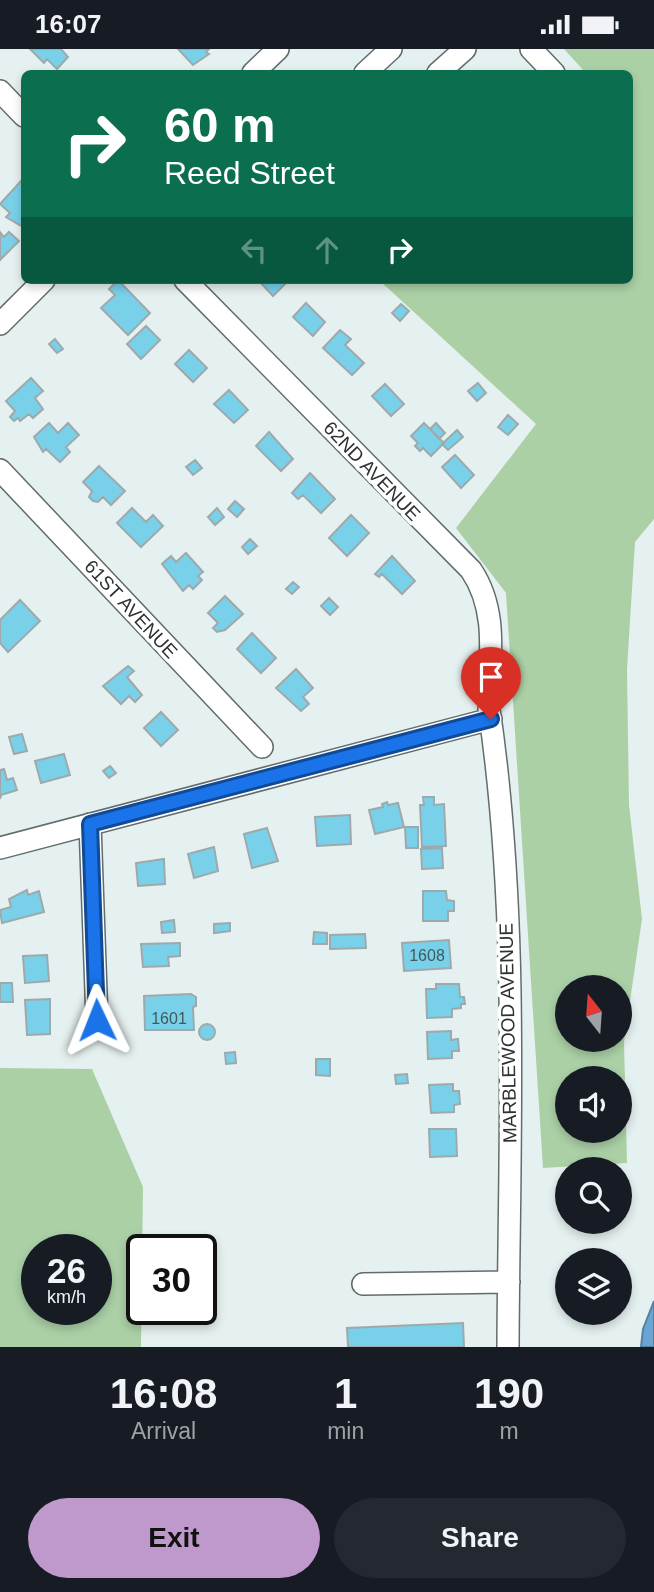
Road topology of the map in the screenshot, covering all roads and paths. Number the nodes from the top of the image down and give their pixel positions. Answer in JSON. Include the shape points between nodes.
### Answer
{"nodes":[{"id":1,"x":278,"y":49,"type":"edge"},
{"id":2,"x":391,"y":49,"type":"edge"},
{"id":3,"x":465,"y":49,"type":"edge"},
{"id":4,"x":531,"y":49,"type":"edge"},
{"id":5,"x":256,"y":70,"type":"edge"},
{"id":6,"x":368,"y":70,"type":"edge"},
{"id":7,"x":441,"y":70,"type":"edge"},
{"id":8,"x":551,"y":70,"type":"edge"},
{"id":9,"x":0,"y":90,"type":"edge"},
{"id":10,"x":21,"y":113,"type":"edge"},
{"id":11,"x":40,"y":284,"type":"edge"},
{"id":12,"x":189,"y":284,"type":"edge"},
{"id":13,"x":0,"y":324,"type":"edge"},
{"id":14,"x":0,"y":470,"type":"edge"},
{"id":15,"x":490,"y":707,"type":"junction"},
{"id":16,"x":262,"y":747,"type":"dead end"},
{"id":17,"x":90,"y":824,"type":"junction"},
{"id":18,"x":0,"y":848,"type":"edge"},
{"id":19,"x":97,"y":1020,"type":"dead end"},
{"id":20,"x":509,"y":1282,"type":"junction"},
{"id":21,"x":363,"y":1284,"type":"dead end"},
{"id":22,"x":508,"y":1347,"type":"edge"}],
"edges":[{"from":1,"to":5,"type":"street"},
{"from":2,"to":6,"type":"street"},
{"from":3,"to":7,"type":"street"},
{"from":4,"to":8,"type":"street"},
{"from":9,"to":10,"type":"street"},
{"from":11,"to":13,"type":"street"},
{"from":12,"to":15,"type":"street","name":"62ND AVENUE","via":[[471,570],[490,620]]},
{"from":14,"to":16,"type":"street","name":"61ST AVENUE"},
{"from":15,"to":17,"type":"street"},
{"from":15,"to":20,"type":"street","name":"MARBLEWOOD AVENUE","via":[[511,1026]]},
{"from":17,"to":18,"type":"street"},
{"from":17,"to":19,"type":"street"},
{"from":20,"to":21,"type":"street"},
{"from":20,"to":22,"type":"street","name":"MARBLEWOOD AVENUE"}]}
